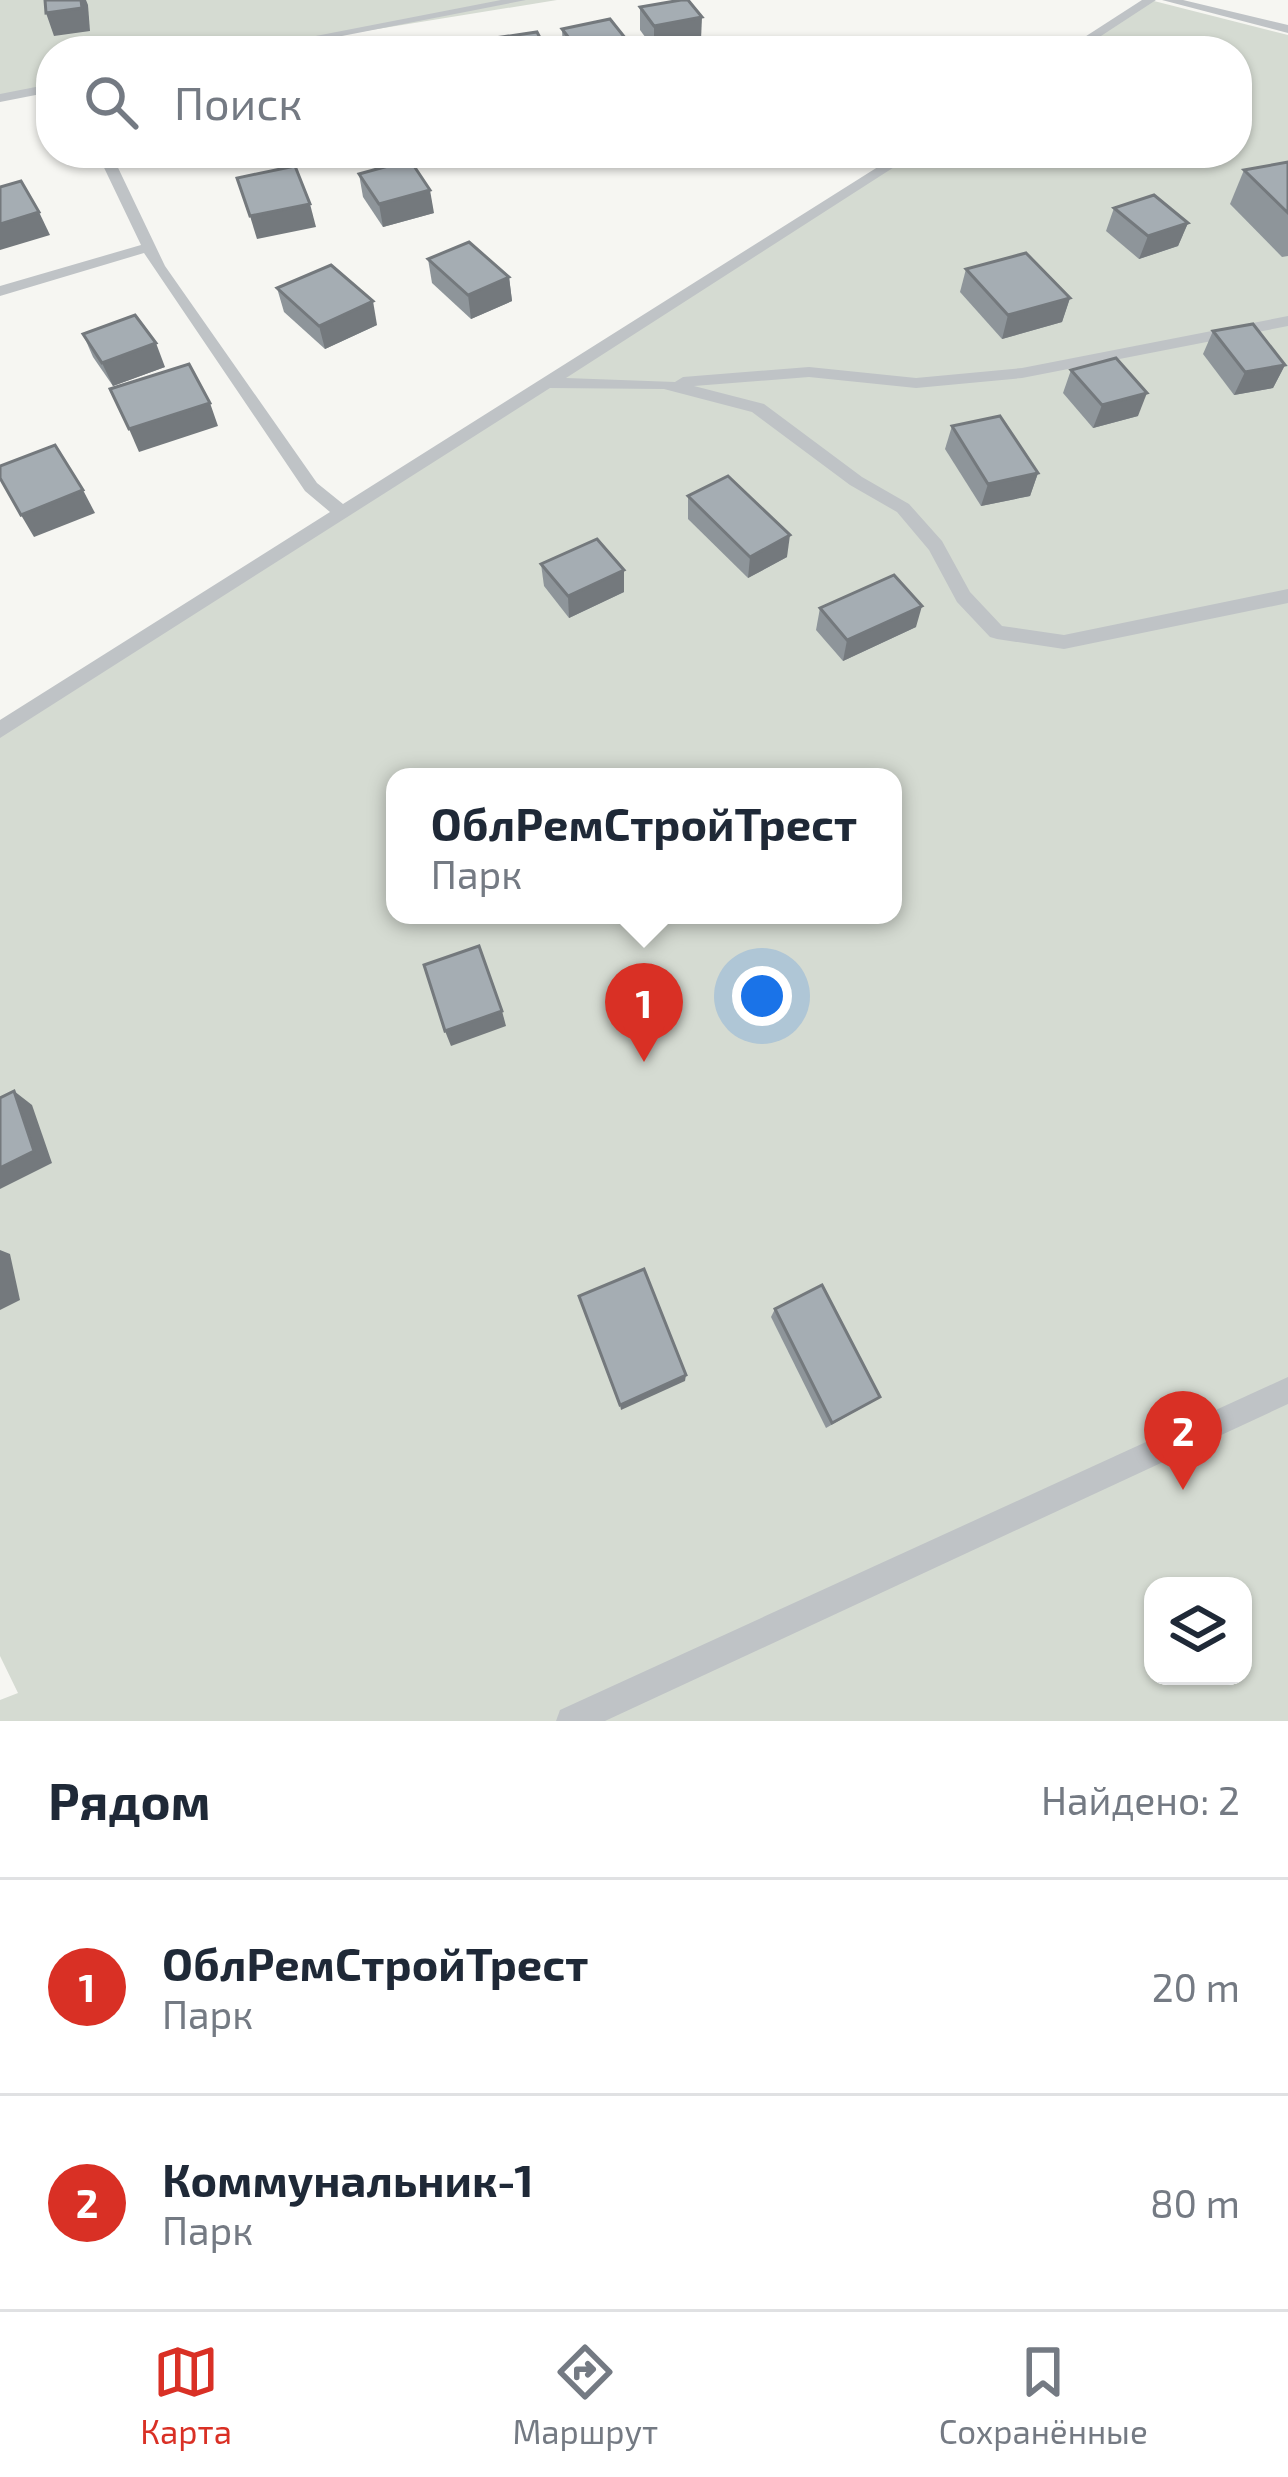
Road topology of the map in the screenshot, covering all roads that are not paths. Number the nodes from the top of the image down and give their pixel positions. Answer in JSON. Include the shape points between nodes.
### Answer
{"nodes":[{"id":1,"x":520,"y":0,"type":"edge"},
{"id":2,"x":1150,"y":0,"type":"edge"},
{"id":3,"x":1168,"y":0,"type":"edge"},
{"id":4,"x":1288,"y":29,"type":"edge"},
{"id":5,"x":326,"y":36,"type":"edge"},
{"id":6,"x":1093,"y":36,"type":"edge"},
{"id":7,"x":36,"y":91,"type":"edge"},
{"id":8,"x":0,"y":98,"type":"edge"},
{"id":9,"x":111,"y":168,"type":"edge"},
{"id":10,"x":885,"y":168,"type":"edge"},
{"id":11,"x":149,"y":247,"type":"junction"},
{"id":12,"x":0,"y":292,"type":"edge"},
{"id":13,"x":1288,"y":321,"type":"edge"},
{"id":14,"x":546,"y":383,"type":"junction"},
{"id":15,"x":664,"y":384,"type":"junction"},
{"id":16,"x":342,"y":513,"type":"junction"},
{"id":17,"x":1288,"y":596,"type":"edge"},
{"id":18,"x":0,"y":730,"type":"edge"},
{"id":19,"x":1288,"y":1390,"type":"edge"},
{"id":20,"x":571,"y":1721,"type":"edge"}],
"edges":[{"from":1,"to":5,"type":"lane"},
{"from":2,"to":6,"type":"lane"},
{"from":3,"to":4,"type":"lane"},
{"from":7,"to":8,"type":"lane"},
{"from":9,"to":11,"type":"lane"},
{"from":10,"to":14,"type":"lane"},
{"from":11,"to":12,"type":"lane"},
{"from":11,"to":16,"type":"lane","via":[[311,487]]},
{"from":13,"to":15,"type":"lane","via":[[1022,373],[916,383],[809,372]]},
{"from":14,"to":15,"type":"lane"},
{"from":14,"to":16,"type":"lane"},
{"from":15,"to":17,"type":"lane","via":[[758,408],[903,508],[997,632],[1064,642]]},
{"from":16,"to":18,"type":"lane"},
{"from":19,"to":20,"type":"lane"}]}
